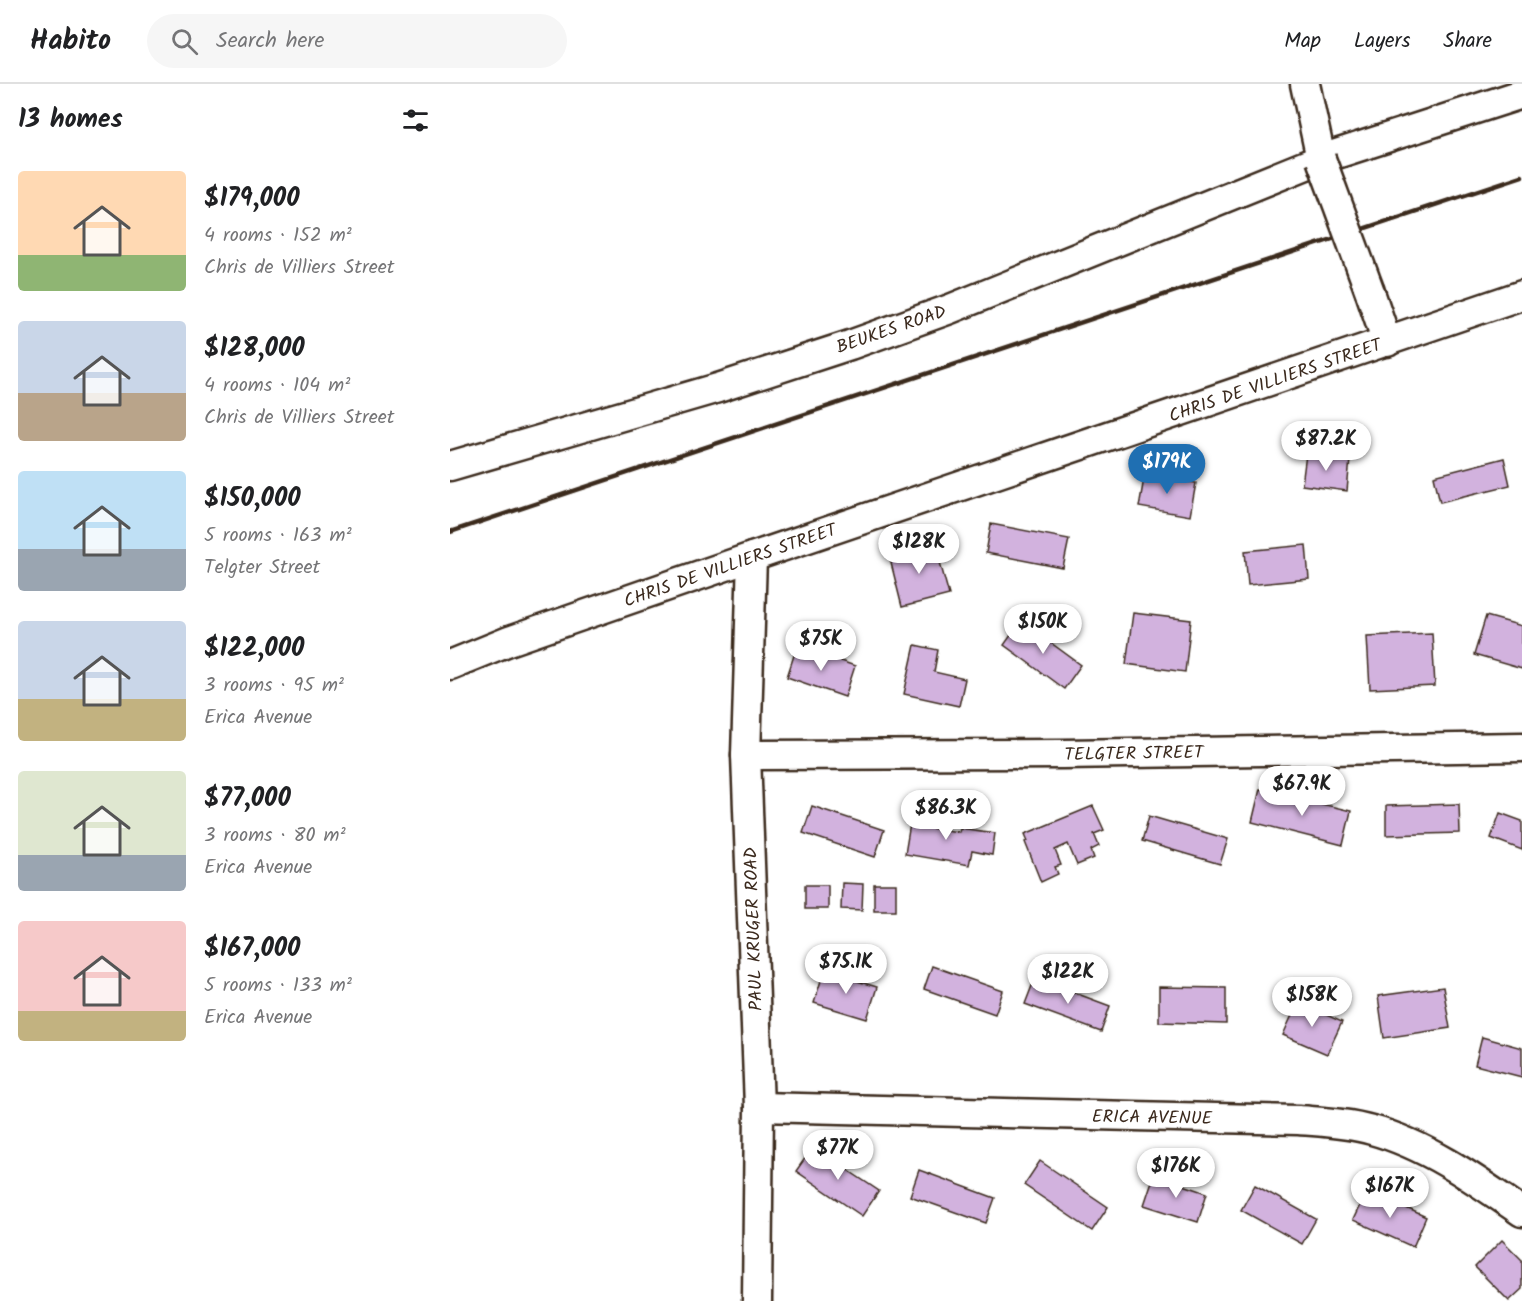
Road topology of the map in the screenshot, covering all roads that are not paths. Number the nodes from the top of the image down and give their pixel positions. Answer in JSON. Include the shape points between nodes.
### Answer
{"nodes":[{"id":1,"x":1305,"y":84,"type":"edge"},
{"id":2,"x":1522,"y":94,"type":"edge"},
{"id":3,"x":1320,"y":159,"type":"junction"},
{"id":4,"x":1522,"y":295,"type":"edge"},
{"id":5,"x":1387,"y":342,"type":"junction"},
{"id":6,"x":450,"y":466,"type":"edge"},
{"id":7,"x":752,"y":557,"type":"junction"},
{"id":8,"x":450,"y":664,"type":"edge"},
{"id":9,"x":1522,"y":747,"type":"edge"},
{"id":10,"x":746,"y":755,"type":"junction"},
{"id":11,"x":759,"y":1107,"type":"junction"},
{"id":12,"x":1522,"y":1212,"type":"edge"},
{"id":13,"x":757,"y":1301,"type":"edge"}],
"edges":[{"from":1,"to":3,"type":"street"},
{"from":2,"to":3,"type":"street","name":"BEUKES ROAD"},
{"from":3,"to":5,"type":"street","bridge":true},
{"from":3,"to":6,"type":"street","name":"BEUKES ROAD","via":[[950,309],[850,345]]},
{"from":4,"to":5,"type":"street","name":"CHRIS DE VILLIERS STREET"},
{"from":5,"to":7,"type":"street","name":"CHRIS DE VILLIERS STREET"},
{"from":7,"to":8,"type":"street","name":"CHRIS DE VILLIERS STREET"},
{"from":7,"to":10,"type":"street","name":"PAUL KRUGER ROAD"},
{"from":9,"to":10,"type":"street","name":"TELGTER STREET"},
{"from":10,"to":11,"type":"street","name":"PAUL KRUGER ROAD"},
{"from":11,"to":12,"type":"street","name":"ERICA AVENUE","via":[[1339,1123],[1407,1143],[1443,1161]]},
{"from":11,"to":13,"type":"street","name":"PAUL KRUGER ROAD"}]}
